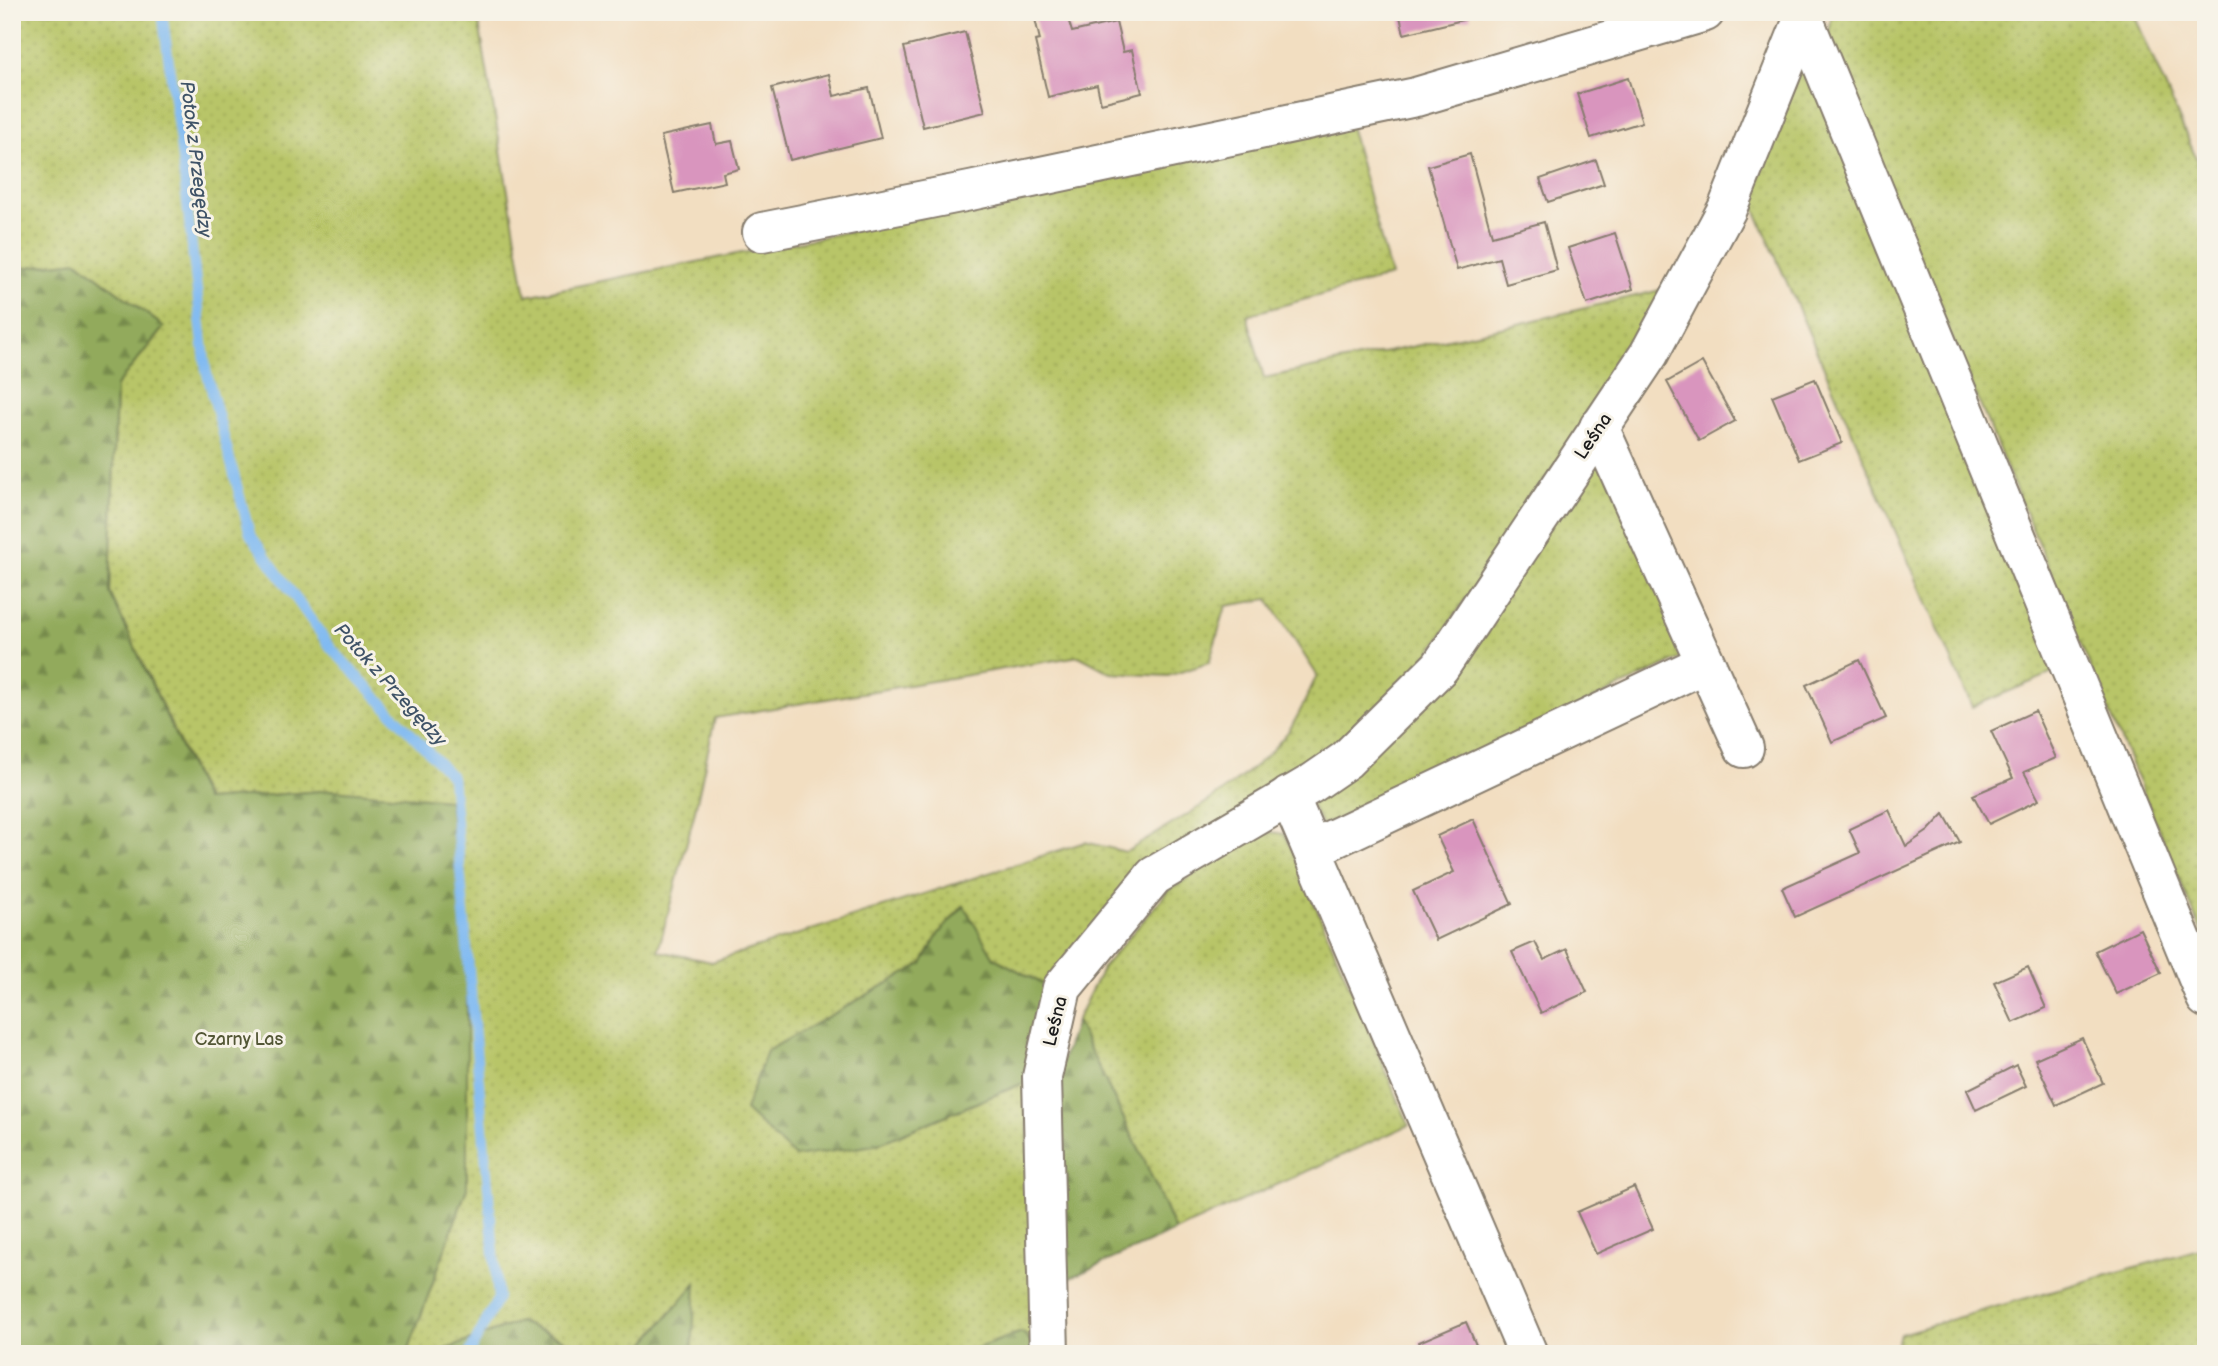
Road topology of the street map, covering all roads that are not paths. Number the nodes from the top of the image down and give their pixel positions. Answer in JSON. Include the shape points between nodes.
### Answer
{"nodes":[{"id":1,"x":1706,"y":12,"type":"edge"},
{"id":2,"x":1805,"y":16,"type":"edge"},
{"id":3,"x":762,"y":232,"type":"dead end"},
{"id":4,"x":1599,"y":427,"type":"junction"},
{"id":5,"x":1689,"y":671,"type":"dead end"},
{"id":6,"x":1744,"y":748,"type":"dead end"},
{"id":7,"x":1289,"y":796,"type":"junction"},
{"id":8,"x":1312,"y":849,"type":"junction"},
{"id":9,"x":2206,"y":998,"type":"edge"},
{"id":10,"x":1049,"y":1354,"type":"edge"},
{"id":11,"x":1528,"y":1354,"type":"edge"}],
"edges":[{"from":1,"to":3,"type":"street","via":[[1416,97]]},
{"from":2,"to":4,"type":"street","name":"Leśna","via":[[1727,209],[1649,354]]},
{"from":2,"to":9,"type":"street"},
{"from":4,"to":6,"type":"street"},
{"from":4,"to":7,"type":"street","name":"Leśna","via":[[1440,667],[1346,760]]},
{"from":5,"to":8,"type":"street"},
{"from":7,"to":8,"type":"street"},
{"from":7,"to":10,"type":"street","name":"Leśna","via":[[1154,876],[1062,988],[1042,1077]]},
{"from":8,"to":11,"type":"street"}]}
